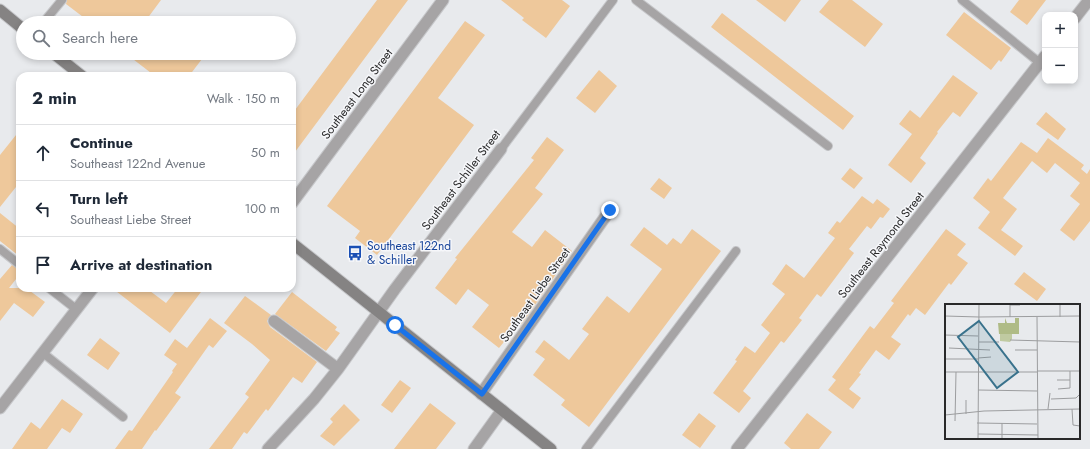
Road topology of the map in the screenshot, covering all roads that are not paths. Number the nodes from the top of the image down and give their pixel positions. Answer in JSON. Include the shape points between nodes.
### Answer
{"nodes":[{"id":1,"x":62,"y":0,"type":"edge"},
{"id":2,"x":444,"y":0,"type":"edge"},
{"id":3,"x":613,"y":0,"type":"edge"},
{"id":4,"x":636,"y":0,"type":"edge"},
{"id":5,"x":962,"y":0,"type":"edge"},
{"id":6,"x":1089,"y":0,"type":"edge"},
{"id":7,"x":0,"y":10,"type":"edge"},
{"id":8,"x":1078,"y":14,"type":"edge"},
{"id":9,"x":49,"y":16,"type":"edge"},
{"id":10,"x":16,"y":23,"type":"edge"},
{"id":11,"x":62,"y":60,"type":"edge"},
{"id":12,"x":1042,"y":60,"type":"edge"},
{"id":13,"x":77,"y":72,"type":"edge"},
{"id":14,"x":828,"y":146,"type":"dead end"},
{"id":15,"x":501,"y":149,"type":"joint"},
{"id":16,"x":296,"y":198,"type":"edge"},
{"id":17,"x":610,"y":210,"type":"dead end"},
{"id":18,"x":296,"y":246,"type":"edge"},
{"id":19,"x":0,"y":249,"type":"edge"},
{"id":20,"x":736,"y":251,"type":"dead end"},
{"id":21,"x":16,"y":262,"type":"edge"},
{"id":22,"x":54,"y":292,"type":"edge"},
{"id":23,"x":90,"y":292,"type":"edge"},
{"id":24,"x":76,"y":309,"type":"junction"},
{"id":25,"x":379,"y":312,"type":"junction"},
{"id":26,"x":274,"y":321,"type":"dead end"},
{"id":27,"x":42,"y":353,"type":"junction"},
{"id":28,"x":338,"y":369,"type":"junction"},
{"id":29,"x":482,"y":394,"type":"junction"},
{"id":30,"x":0,"y":408,"type":"edge"},
{"id":31,"x":502,"y":410,"type":"junction"},
{"id":32,"x":123,"y":417,"type":"dead end"},
{"id":33,"x":268,"y":449,"type":"edge"},
{"id":34,"x":474,"y":449,"type":"edge"},
{"id":35,"x":551,"y":449,"type":"edge"},
{"id":36,"x":586,"y":449,"type":"edge"},
{"id":37,"x":737,"y":449,"type":"edge"}],
"edges":[{"from":1,"to":9,"type":"lane"},
{"from":2,"to":16,"type":"street","name":"Southeast Long Street"},
{"from":3,"to":15,"type":"lane","name":"Southeast Schiller Street"},
{"from":4,"to":14,"type":"lane"},
{"from":5,"to":12,"type":"lane"},
{"from":6,"to":8,"type":"street"},
{"from":7,"to":10,"type":"main road"},
{"from":11,"to":13,"type":"main road"},
{"from":12,"to":37,"type":"street","name":"Southeast Raymond Street"},
{"from":15,"to":25,"type":"street","name":"Southeast Schiller Street"},
{"from":17,"to":29,"type":"street","name":"Southeast Liebe Street"},
{"from":18,"to":25,"type":"main road"},
{"from":19,"to":21,"type":"lane"},
{"from":20,"to":36,"type":"lane"},
{"from":22,"to":24,"type":"lane"},
{"from":23,"to":24,"type":"street"},
{"from":24,"to":27,"type":"street"},
{"from":25,"to":28,"type":"street","name":"Southeast Schiller Street"},
{"from":25,"to":29,"type":"main road"},
{"from":26,"to":28,"type":"street"},
{"from":27,"to":30,"type":"street"},
{"from":27,"to":32,"type":"lane"},
{"from":28,"to":33,"type":"street","name":"Southeast Schiller Street"},
{"from":29,"to":31,"type":"main road"},
{"from":31,"to":34,"type":"street"},
{"from":31,"to":35,"type":"main road"}]}
